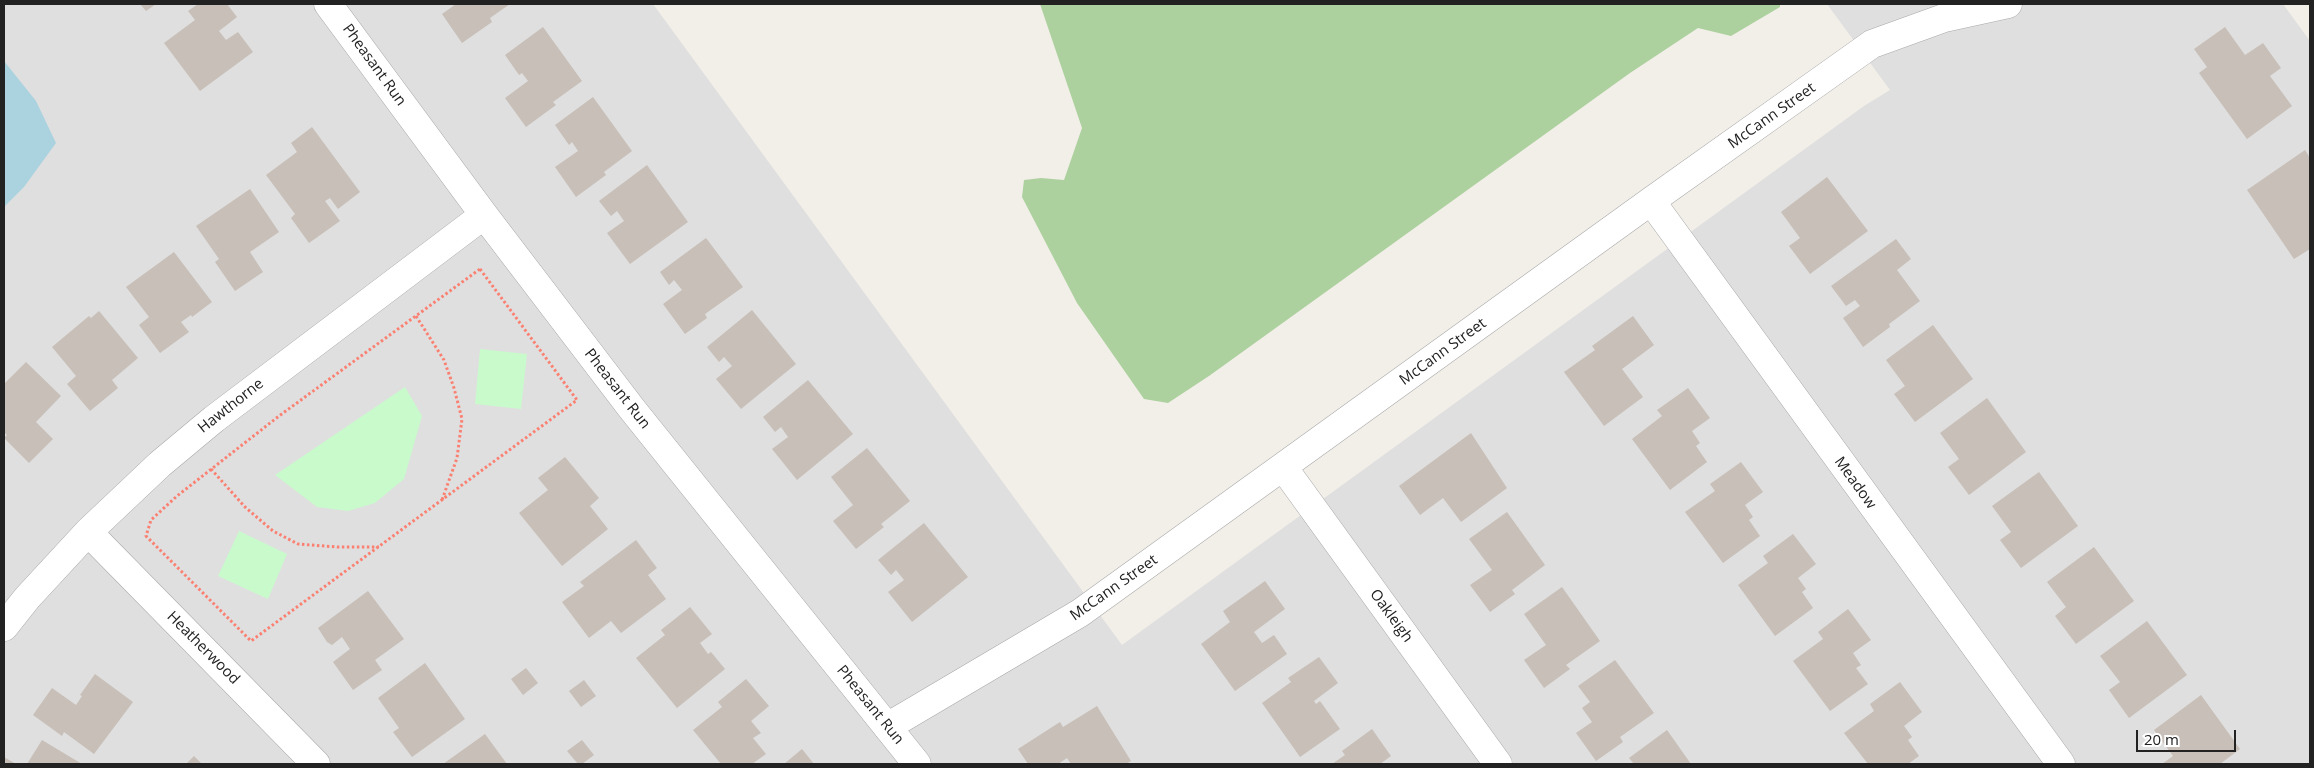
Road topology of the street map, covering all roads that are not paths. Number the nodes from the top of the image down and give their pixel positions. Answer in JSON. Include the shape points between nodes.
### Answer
{"nodes":[{"id":1,"x":328,"y":4,"type":"edge"},
{"id":2,"x":2008,"y":4,"type":"edge"},
{"id":3,"x":1651,"y":201,"type":"junction"},
{"id":4,"x":484,"y":215,"type":"junction"},
{"id":5,"x":1283,"y":467,"type":"junction"},
{"id":6,"x":88,"y":532,"type":"junction"},
{"id":7,"x":4,"y":627,"type":"edge"},
{"id":8,"x":887,"y":727,"type":"junction"},
{"id":9,"x":316,"y":764,"type":"edge"},
{"id":10,"x":917,"y":764,"type":"edge"},
{"id":11,"x":1498,"y":764,"type":"edge"},
{"id":12,"x":2061,"y":764,"type":"edge"}],
"edges":[{"from":1,"to":4,"type":"street","name":"Pheasant Run"},
{"from":2,"to":3,"type":"street","name":"McCann Street","via":[[1944,18],[1872,44]]},
{"from":3,"to":5,"type":"street","name":"McCann Street"},
{"from":3,"to":12,"type":"street","name":"Meadow"},
{"from":4,"to":6,"type":"street","name":"Hawthorne","via":[[214,419],[160,464]]},
{"from":4,"to":8,"type":"street","name":"Pheasant Run","via":[[632,410]]},
{"from":5,"to":8,"type":"street","name":"McCann Street","via":[[1080,614]]},
{"from":5,"to":11,"type":"street","name":"Oakleigh"},
{"from":6,"to":7,"type":"street","name":"Hawthorne"},
{"from":6,"to":9,"type":"street","name":"Heatherwood"},
{"from":8,"to":10,"type":"street","name":"Pheasant Run"}]}
